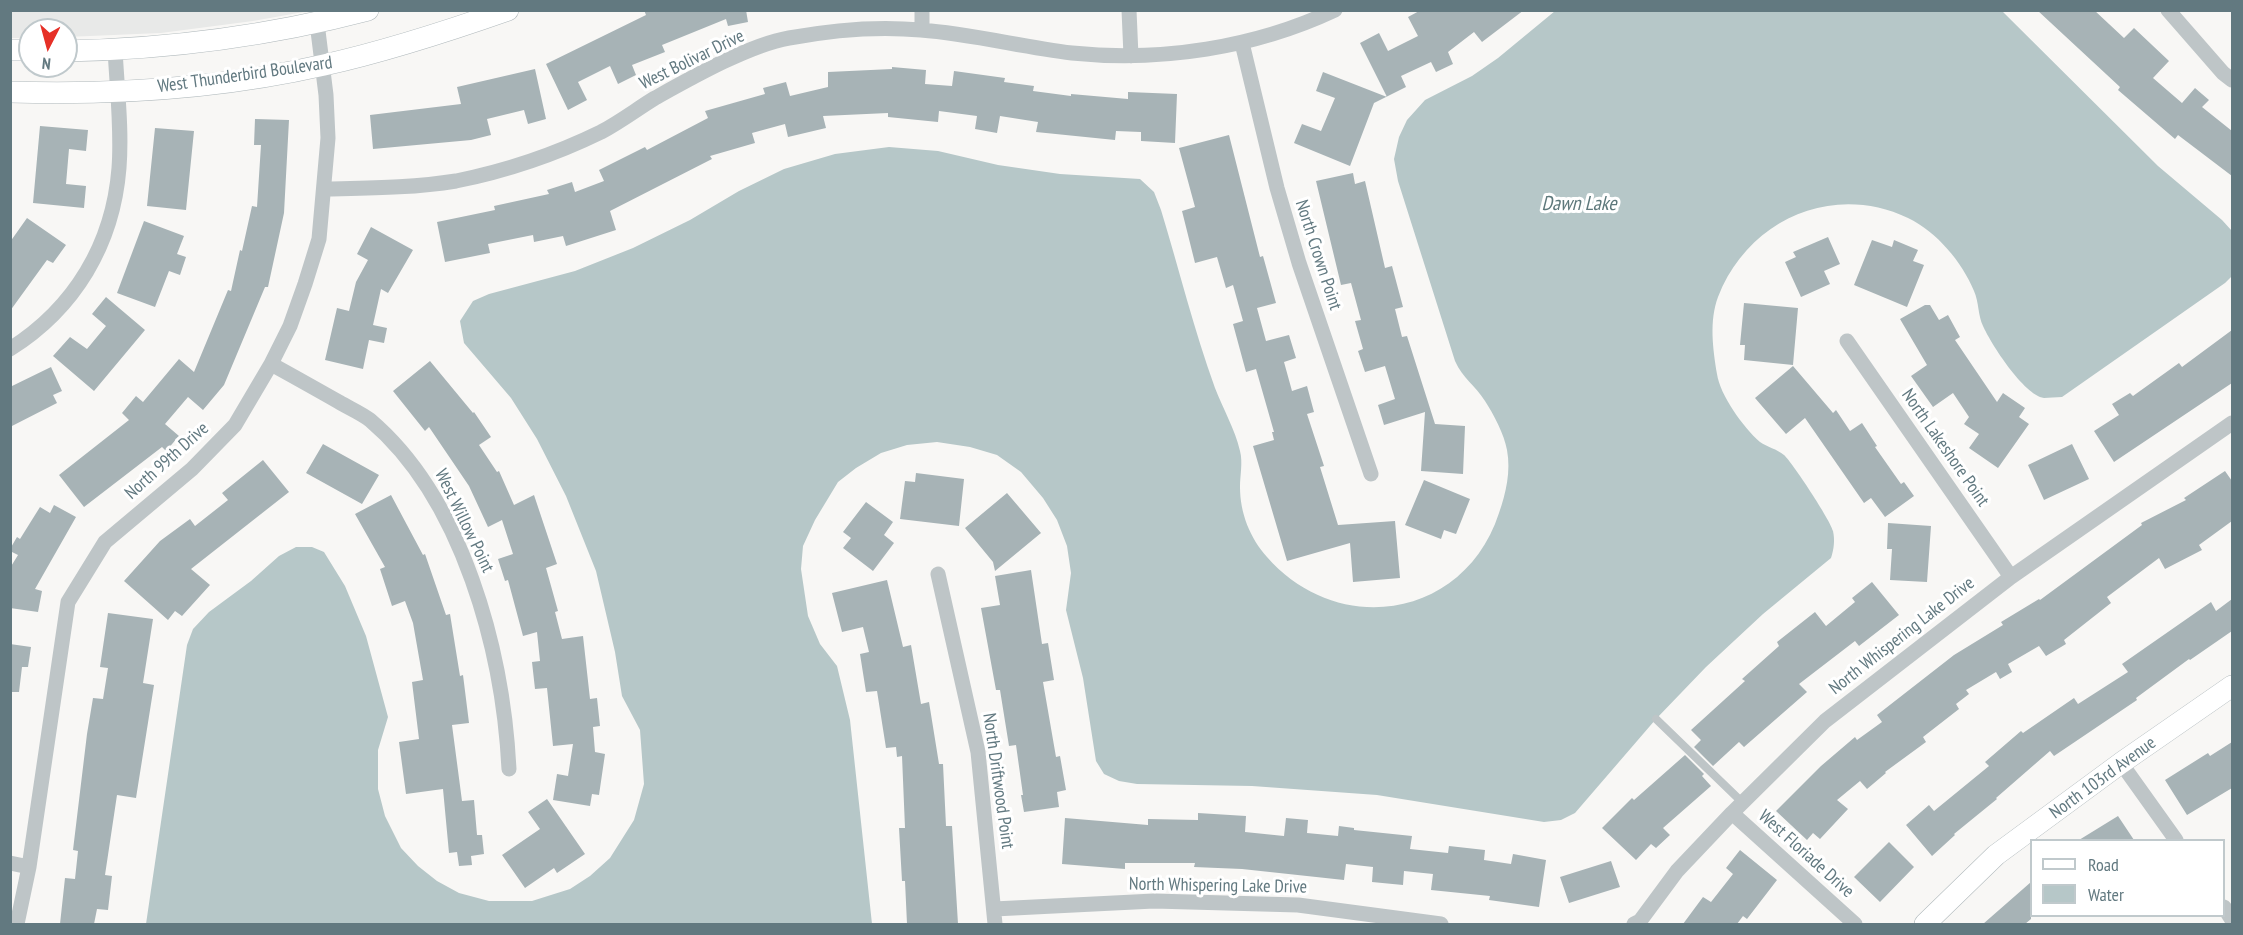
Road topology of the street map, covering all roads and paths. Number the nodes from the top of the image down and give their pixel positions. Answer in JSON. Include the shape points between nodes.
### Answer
{"nodes":[{"id":1,"x":368,"y":10,"type":"edge"},
{"id":2,"x":508,"y":10,"type":"edge"},
{"id":3,"x":922,"y":10,"type":"edge"},
{"id":4,"x":1129,"y":10,"type":"edge"},
{"id":5,"x":1335,"y":10,"type":"edge"},
{"id":6,"x":2168,"y":10,"type":"edge"},
{"id":7,"x":317,"y":23,"type":"junction"},
{"id":8,"x":922,"y":30,"type":"junction"},
{"id":9,"x":1242,"y":43,"type":"junction"},
{"id":10,"x":115,"y":49,"type":"junction"},
{"id":11,"x":78,"y":51,"type":"edge"},
{"id":12,"x":1131,"y":56,"type":"junction"},
{"id":13,"x":323,"y":65,"type":"junction"},
{"id":14,"x":2232,"y":80,"type":"edge"},
{"id":15,"x":10,"y":92,"type":"edge"},
{"id":16,"x":118,"y":92,"type":"junction"},
{"id":17,"x":325,"y":189,"type":"junction"},
{"id":18,"x":1847,"y":341,"type":"dead end"},
{"id":19,"x":10,"y":349,"type":"edge"},
{"id":20,"x":271,"y":364,"type":"junction"},
{"id":21,"x":2232,"y":423,"type":"edge"},
{"id":22,"x":1371,"y":474,"type":"dead end"},
{"id":23,"x":938,"y":574,"type":"dead end"},
{"id":24,"x":2011,"y":577,"type":"junction"},
{"id":25,"x":2232,"y":686,"type":"edge"},
{"id":26,"x":1656,"y":719,"type":"dead end"},
{"id":27,"x":2121,"y":764,"type":"junction"},
{"id":28,"x":509,"y":769,"type":"dead end"},
{"id":29,"x":1737,"y":808,"type":"junction"},
{"id":30,"x":2175,"y":839,"type":"edge"},
{"id":31,"x":10,"y":863,"type":"edge"},
{"id":32,"x":29,"y":867,"type":"junction"},
{"id":33,"x":994,"y":917,"type":"edge"},
{"id":34,"x":17,"y":924,"type":"edge"},
{"id":35,"x":1441,"y":924,"type":"edge"},
{"id":36,"x":1634,"y":924,"type":"edge"},
{"id":37,"x":1855,"y":924,"type":"edge"},
{"id":38,"x":1926,"y":924,"type":"edge"}],
"edges":[{"from":1,"to":7,"type":"street"},
{"from":2,"to":13,"type":"street","name":"West Thunderbird Boulevard","via":[[395,47]]},
{"from":3,"to":8,"type":"street"},
{"from":4,"to":12,"type":"street"},
{"from":5,"to":9,"type":"street","name":"West Bolivar Drive","via":[[1313,21]]},
{"from":6,"to":14,"type":"street"},
{"from":7,"to":10,"type":"street","via":[[209,42]]},
{"from":7,"to":13,"type":"street","name":"North 99th Drive"},
{"from":8,"to":12,"type":"street","name":"West Bolivar Drive","via":[[1072,53]]},
{"from":8,"to":17,"type":"street","name":"West Bolivar Drive","via":[[884,28],[787,38],[709,70],[571,146],[492,172],[423,185]]},
{"from":9,"to":12,"type":"street","name":"West Bolivar Drive"},
{"from":9,"to":22,"type":"street","name":"North Crown Point","via":[[1299,263]]},
{"from":10,"to":11,"type":"street"},
{"from":10,"to":16,"type":"street"},
{"from":13,"to":16,"type":"street","name":"West Thunderbird Boulevard","via":[[226,81]]},
{"from":13,"to":17,"type":"street","name":"North 99th Drive","via":[[328,138]]},
{"from":15,"to":16,"type":"street","name":"West Thunderbird Boulevard"},
{"from":16,"to":19,"type":"street","via":[[118,177],[101,245],[77,290],[43,325]]},
{"from":17,"to":20,"type":"street","name":"North 99th Drive","via":[[319,239],[290,326]]},
{"from":18,"to":24,"type":"street","name":"North Lakeshore Point"},
{"from":20,"to":28,"type":"street","name":"West Willow Point","via":[[367,418],[390,438],[421,476],[473,581],[490,637],[507,731]]},
{"from":20,"to":32,"type":"street","name":"North 99th Drive","via":[[235,425],[192,469],[105,542],[68,602]]},
{"from":21,"to":24,"type":"street","name":"North Whispering Lake Drive"},
{"from":23,"to":33,"type":"street","name":"North Driftwood Point","via":[[978,752]]},
{"from":24,"to":29,"type":"street","name":"North Whispering Lake Drive","via":[[1825,721]]},
{"from":25,"to":27,"type":"street","name":"North 103rd Avenue"},
{"from":26,"to":29,"type":"lane"},
{"from":27,"to":30,"type":"street"},
{"from":27,"to":38,"type":"street","name":"North 103rd Avenue","via":[[1996,855]]},
{"from":29,"to":36,"type":"street","name":"North Whispering Lake Drive","via":[[1677,871]]},
{"from":29,"to":37,"type":"street","name":"West Floriade Drive"},
{"from":31,"to":32,"type":"street"},
{"from":32,"to":34,"type":"street","name":"North 99th Drive"},
{"from":33,"to":35,"type":"street","name":"North Whispering Lake Drive","via":[[1154,901],[1298,905]]}]}
